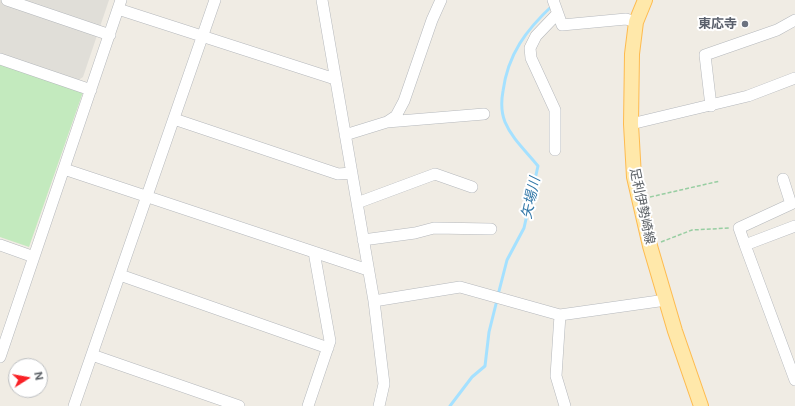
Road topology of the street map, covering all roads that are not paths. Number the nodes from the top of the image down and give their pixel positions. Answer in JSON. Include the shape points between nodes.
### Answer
{"nodes":[{"id":1,"x":7,"y":0,"type":"edge"},
{"id":2,"x":214,"y":0,"type":"edge"},
{"id":3,"x":322,"y":0,"type":"edge"},
{"id":4,"x":441,"y":0,"type":"edge"},
{"id":5,"x":553,"y":0,"type":"edge"},
{"id":6,"x":645,"y":0,"type":"edge"},
{"id":7,"x":120,"y":5,"type":"edge"},
{"id":8,"x":557,"y":14,"type":"junction"},
{"id":9,"x":795,"y":20,"type":"edge"},
{"id":10,"x":636,"y":22,"type":"junction"},
{"id":11,"x":110,"y":34,"type":"junction"},
{"id":12,"x":202,"y":37,"type":"junction"},
{"id":13,"x":0,"y":59,"type":"edge"},
{"id":14,"x":335,"y":78,"type":"junction"},
{"id":15,"x":795,"y":78,"type":"edge"},
{"id":16,"x":91,"y":90,"type":"junction"},
{"id":17,"x":711,"y":106,"type":"junction"},
{"id":18,"x":484,"y":114,"type":"dead end"},
{"id":19,"x":174,"y":119,"type":"junction"},
{"id":20,"x":387,"y":122,"type":"junction"},
{"id":21,"x":631,"y":124,"type":"junction"},
{"id":22,"x":345,"y":135,"type":"junction"},
{"id":23,"x":555,"y":150,"type":"dead end"},
{"id":24,"x":64,"y":169,"type":"junction"},
{"id":25,"x":352,"y":173,"type":"junction"},
{"id":26,"x":783,"y":179,"type":"dead end"},
{"id":27,"x":472,"y":187,"type":"dead end"},
{"id":28,"x":148,"y":197,"type":"junction"},
{"id":29,"x":357,"y":203,"type":"junction"},
{"id":30,"x":795,"y":226,"type":"edge"},
{"id":31,"x":491,"y":229,"type":"dead end"},
{"id":32,"x":363,"y":240,"type":"junction"},
{"id":33,"x":0,"y":245,"type":"edge"},
{"id":34,"x":745,"y":245,"type":"junction"},
{"id":35,"x":314,"y":252,"type":"junction"},
{"id":36,"x":34,"y":257,"type":"junction"},
{"id":37,"x":368,"y":270,"type":"junction"},
{"id":38,"x":120,"y":275,"type":"junction"},
{"id":39,"x":666,"y":300,"type":"junction"},
{"id":40,"x":374,"y":301,"type":"junction"},
{"id":41,"x":560,"y":315,"type":"junction"},
{"id":42,"x":5,"y":325,"type":"edge"},
{"id":43,"x":328,"y":348,"type":"junction"},
{"id":44,"x":92,"y":355,"type":"junction"},
{"id":45,"x":0,"y":357,"type":"edge"},
{"id":46,"x":795,"y":380,"type":"edge"},
{"id":47,"x":74,"y":406,"type":"edge"},
{"id":48,"x":239,"y":406,"type":"edge"},
{"id":49,"x":308,"y":406,"type":"edge"},
{"id":50,"x":379,"y":406,"type":"edge"},
{"id":51,"x":565,"y":406,"type":"edge"},
{"id":52,"x":701,"y":406,"type":"edge"}],
"edges":[{"from":1,"to":11,"type":"street"},
{"from":2,"to":12,"type":"street"},
{"from":3,"to":14,"type":"street"},
{"from":4,"to":20,"type":"street","via":[[404,102],[396,116]]},
{"from":5,"to":8,"type":"street"},
{"from":6,"to":10,"type":"main road","name":"足利伊勢崎線"},
{"from":7,"to":11,"type":"street"},
{"from":7,"to":12,"type":"street"},
{"from":8,"to":10,"type":"street","via":[[562,26],[626,19]]},
{"from":8,"to":23,"type":"street","via":[[536,36],[530,48],[531,58],[555,110]]},
{"from":9,"to":17,"type":"street","via":[[776,30],[705,55]]},
{"from":10,"to":21,"type":"main road","name":"足利伊勢崎線","via":[[632,54]]},
{"from":11,"to":16,"type":"street"},
{"from":12,"to":14,"type":"street"},
{"from":12,"to":19,"type":"street"},
{"from":13,"to":16,"type":"street"},
{"from":14,"to":22,"type":"street"},
{"from":15,"to":17,"type":"street","via":[[748,96]]},
{"from":16,"to":24,"type":"street"},
{"from":17,"to":21,"type":"street"},
{"from":18,"to":20,"type":"street"},
{"from":19,"to":25,"type":"street","via":[[338,174]]},
{"from":19,"to":28,"type":"street"},
{"from":20,"to":22,"type":"street"},
{"from":21,"to":39,"type":"main road","name":"足利伊勢崎線","via":[[638,199]]},
{"from":22,"to":25,"type":"street"},
{"from":24,"to":28,"type":"street"},
{"from":24,"to":36,"type":"street"},
{"from":25,"to":29,"type":"street"},
{"from":26,"to":34,"type":"street","via":[[791,204],[739,228]]},
{"from":27,"to":29,"type":"street","via":[[435,174]]},
{"from":28,"to":35,"type":"street"},
{"from":28,"to":38,"type":"street"},
{"from":29,"to":32,"type":"street"},
{"from":30,"to":34,"type":"street"},
{"from":31,"to":32,"type":"street","via":[[434,228],[415,234]]},
{"from":32,"to":37,"type":"street"},
{"from":33,"to":36,"type":"street"},
{"from":34,"to":46,"type":"street"},
{"from":35,"to":37,"type":"street"},
{"from":35,"to":43,"type":"street","via":[[330,341]]},
{"from":36,"to":42,"type":"street"},
{"from":37,"to":40,"type":"street"},
{"from":38,"to":43,"type":"street"},
{"from":38,"to":44,"type":"street"},
{"from":39,"to":41,"type":"street"},
{"from":39,"to":52,"type":"main road","name":"足利伊勢崎線"},
{"from":40,"to":41,"type":"street","via":[[460,287]]},
{"from":40,"to":50,"type":"street","via":[[384,384]]},
{"from":41,"to":51,"type":"street","via":[[556,376]]},
{"from":42,"to":45,"type":"street"},
{"from":43,"to":49,"type":"street"},
{"from":44,"to":47,"type":"street"},
{"from":44,"to":48,"type":"street"}]}
